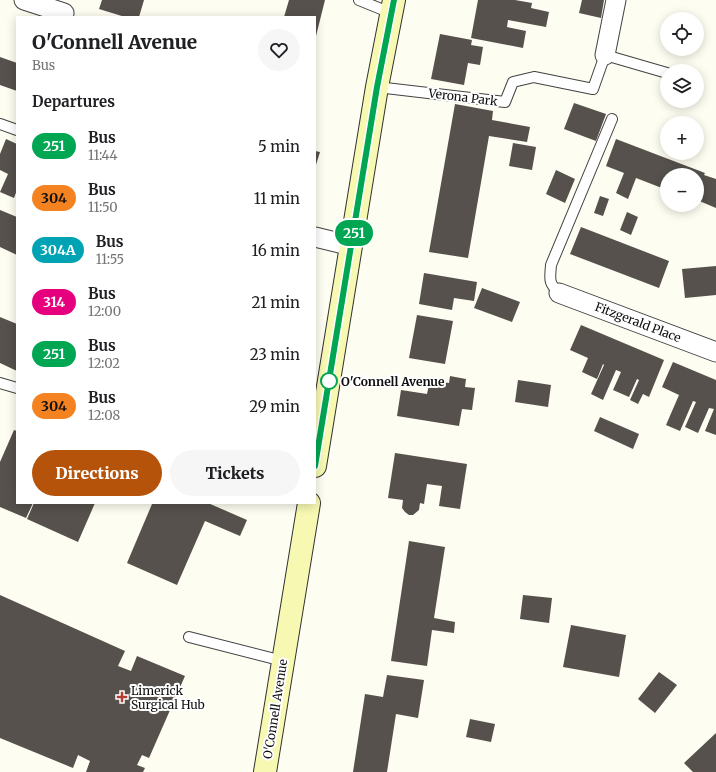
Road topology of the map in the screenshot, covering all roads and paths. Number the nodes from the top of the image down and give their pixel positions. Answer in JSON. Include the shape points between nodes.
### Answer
{"nodes":[{"id":1,"x":24,"y":0,"type":"edge"},
{"id":2,"x":359,"y":0,"type":"edge"},
{"id":3,"x":616,"y":0,"type":"edge"},
{"id":4,"x":393,"y":7,"type":"edge"},
{"id":5,"x":65,"y":10,"type":"edge"},
{"id":6,"x":605,"y":55,"type":"junction"},
{"id":7,"x":660,"y":71,"type":"edge"},
{"id":8,"x":377,"y":87,"type":"junction"},
{"id":9,"x":612,"y":119,"type":"dead end"},
{"id":10,"x":0,"y":124,"type":"edge"},
{"id":11,"x":16,"y":130,"type":"edge"},
{"id":12,"x":316,"y":237,"type":"edge"},
{"id":13,"x":352,"y":246,"type":"junction"},
{"id":14,"x":559,"y":293,"type":"joint"},
{"id":15,"x":716,"y":352,"type":"edge"},
{"id":16,"x":0,"y":383,"type":"edge"},
{"id":17,"x":16,"y":388,"type":"edge"},
{"id":18,"x":316,"y":460,"type":"edge"},
{"id":19,"x":309,"y":504,"type":"edge"},
{"id":20,"x":189,"y":637,"type":"dead end"},
{"id":21,"x":283,"y":661,"type":"junction"},
{"id":22,"x":265,"y":772,"type":"edge"}],
"edges":[{"from":1,"to":5,"type":"street"},
{"from":2,"to":4,"type":"lane"},
{"from":3,"to":6,"type":"street","name":"Verona Park"},
{"from":4,"to":8,"type":"main road"},
{"from":6,"to":7,"type":"lane"},
{"from":6,"to":8,"type":"lane","name":"Verona Park","via":[[593,90],[534,77],[513,82],[505,102]]},
{"from":8,"to":13,"type":"main road"},
{"from":9,"to":14,"type":"lane","via":[[552,265],[550,281]]},
{"from":10,"to":11,"type":"lane"},
{"from":12,"to":13,"type":"street"},
{"from":13,"to":18,"type":"main road"},
{"from":14,"to":15,"type":"street","name":"Fitzgerald Place"},
{"from":16,"to":17,"type":"lane"},
{"from":19,"to":21,"type":"main road","name":"O'Connell Avenue"},
{"from":20,"to":21,"type":"lane"},
{"from":21,"to":22,"type":"main road","name":"O'Connell Avenue"}]}
